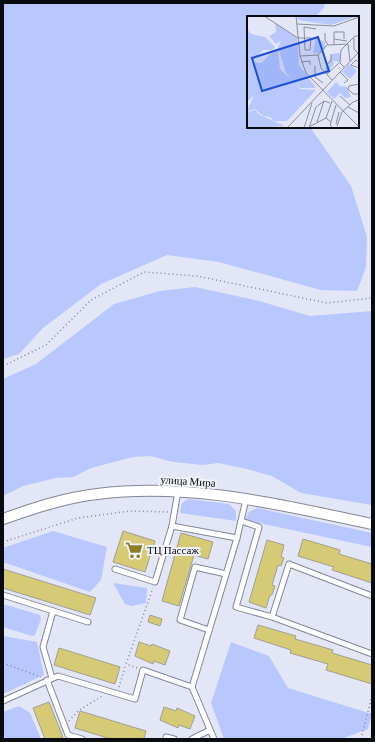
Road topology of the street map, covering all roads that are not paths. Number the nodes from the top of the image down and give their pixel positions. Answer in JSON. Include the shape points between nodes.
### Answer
{"nodes":[{"id":1,"x":178,"y":491,"type":"junction"},
{"id":2,"x":246,"y":498,"type":"junction"},
{"id":3,"x":3,"y":519,"type":"edge"},
{"id":4,"x":241,"y":521,"type":"junction"},
{"id":5,"x":372,"y":524,"type":"edge"},
{"id":6,"x":172,"y":526,"type":"junction"},
{"id":7,"x":237,"y":538,"type":"junction"},
{"id":8,"x":115,"y":570,"type":"dead end"},
{"id":9,"x":226,"y":574,"type":"junction"},
{"id":10,"x":3,"y":595,"type":"edge"},
{"id":11,"x":372,"y":596,"type":"edge"},
{"id":12,"x":54,"y":611,"type":"junction"},
{"id":13,"x":272,"y":616,"type":"junction"},
{"id":14,"x":88,"y":622,"type":"dead end"},
{"id":15,"x":210,"y":630,"type":"junction"},
{"id":16,"x":372,"y":654,"type":"edge"},
{"id":17,"x":50,"y":679,"type":"junction"},
{"id":18,"x":192,"y":687,"type":"junction"},
{"id":19,"x":3,"y":701,"type":"edge"},
{"id":20,"x":210,"y":730,"type":"junction"},
{"id":21,"x":69,"y":737,"type":"edge"},
{"id":22,"x":166,"y":737,"type":"dead end"},
{"id":23,"x":82,"y":739,"type":"edge"},
{"id":24,"x":174,"y":739,"type":"edge"},
{"id":25,"x":192,"y":739,"type":"edge"},
{"id":26,"x":214,"y":739,"type":"edge"}],
"edges":[{"from":1,"to":2,"type":"street","name":"улица Мира"},
{"from":1,"to":3,"type":"street","name":"улица Мира","via":[[96,494],[47,504]]},
{"from":1,"to":6,"type":"lane"},
{"from":2,"to":4,"type":"lane"},
{"from":2,"to":5,"type":"street","name":"улица Мира"},
{"from":4,"to":7,"type":"lane"},
{"from":4,"to":13,"type":"lane","via":[[259,527],[236,607]]},
{"from":6,"to":7,"type":"lane"},
{"from":6,"to":8,"type":"lane","via":[[155,582]]},
{"from":7,"to":9,"type":"lane"},
{"from":9,"to":15,"type":"lane"},
{"from":9,"to":15,"type":"lane","via":[[195,567],[180,620]]},
{"from":10,"to":12,"type":"lane"},
{"from":11,"to":13,"type":"lane","via":[[289,564]]},
{"from":12,"to":14,"type":"lane"},
{"from":12,"to":17,"type":"lane","via":[[43,647]]},
{"from":13,"to":16,"type":"lane"},
{"from":15,"to":18,"type":"lane"},
{"from":17,"to":18,"type":"lane","via":[[58,676],[134,699],[143,670]]},
{"from":17,"to":19,"type":"lane"},
{"from":17,"to":21,"type":"lane"},
{"from":18,"to":20,"type":"lane"},
{"from":20,"to":25,"type":"lane"},
{"from":20,"to":26,"type":"lane"},
{"from":21,"to":23,"type":"lane"},
{"from":22,"to":24,"type":"lane"}]}
